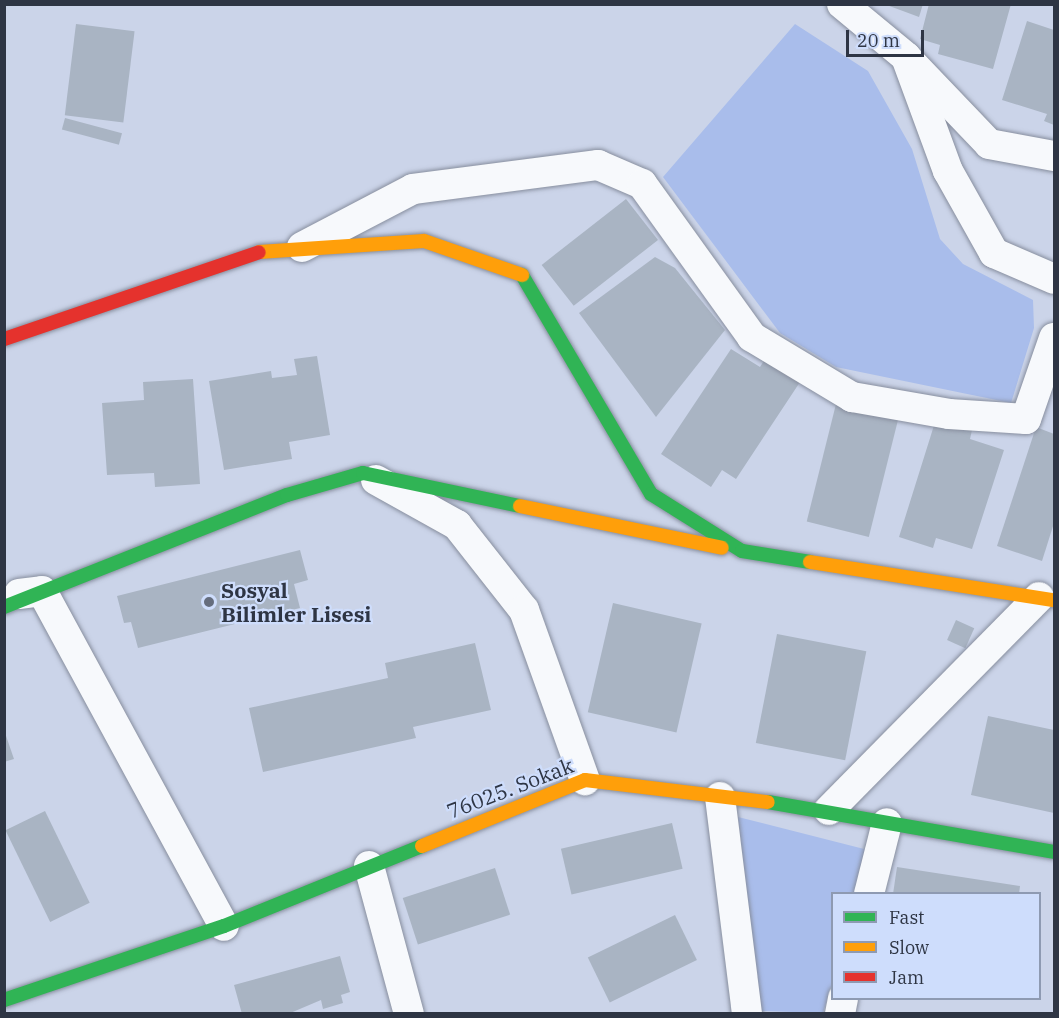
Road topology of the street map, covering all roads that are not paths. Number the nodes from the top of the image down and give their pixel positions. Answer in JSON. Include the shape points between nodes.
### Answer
{"nodes":[{"id":1,"x":842,"y":4,"type":"edge"},
{"id":2,"x":906,"y":57,"type":"junction"},
{"id":3,"x":1054,"y":156,"type":"edge"},
{"id":4,"x":302,"y":247,"type":"junction"},
{"id":5,"x":1054,"y":279,"type":"edge"},
{"id":6,"x":1054,"y":338,"type":"edge"},
{"id":7,"x":4,"y":339,"type":"edge"},
{"id":8,"x":363,"y":473,"type":"junction"},
{"id":9,"x":742,"y":551,"type":"junction"},
{"id":10,"x":42,"y":591,"type":"junction"},
{"id":11,"x":4,"y":596,"type":"edge"},
{"id":12,"x":1047,"y":599,"type":"edge"},
{"id":13,"x":4,"y":607,"type":"edge"},
{"id":14,"x":585,"y":780,"type":"junction"},
{"id":15,"x":720,"y":797,"type":"junction"},
{"id":16,"x":829,"y":810,"type":"junction"},
{"id":17,"x":887,"y":823,"type":"junction"},
{"id":18,"x":1054,"y":852,"type":"edge"},
{"id":19,"x":369,"y":866,"type":"junction"},
{"id":20,"x":870,"y":892,"type":"edge"},
{"id":21,"x":224,"y":926,"type":"junction"},
{"id":22,"x":4,"y":1000,"type":"edge"},
{"id":23,"x":409,"y":1014,"type":"edge"},
{"id":24,"x":747,"y":1014,"type":"edge"}],
"edges":[{"from":1,"to":2,"type":"street"},
{"from":2,"to":3,"type":"street","via":[[989,144]]},
{"from":2,"to":5,"type":"street","via":[[948,171],[994,254]]},
{"from":4,"to":6,"type":"street","via":[[413,189],[597,165],[642,183],[752,337],[852,397],[949,414],[1026,419]]},
{"from":4,"to":7,"type":"street","via":[[270,248]]},
{"from":4,"to":9,"type":"street","via":[[424,242],[525,276],[651,494]]},
{"from":8,"to":9,"type":"street"},
{"from":8,"to":10,"type":"street","via":[[287,495]]},
{"from":8,"to":14,"type":"street","via":[[457,525],[525,610]]},
{"from":9,"to":12,"type":"street"},
{"from":10,"to":11,"type":"street"},
{"from":10,"to":13,"type":"street"},
{"from":10,"to":21,"type":"street"},
{"from":12,"to":16,"type":"street"},
{"from":14,"to":15,"type":"street","name":"76025. Sokak"},
{"from":14,"to":19,"type":"street","name":"76025. Sokak"},
{"from":15,"to":16,"type":"street","name":"76025. Sokak"},
{"from":15,"to":24,"type":"street"},
{"from":16,"to":17,"type":"street","name":"76025. Sokak"},
{"from":17,"to":18,"type":"street","name":"76025. Sokak"},
{"from":17,"to":20,"type":"street"},
{"from":19,"to":21,"type":"street","name":"76025. Sokak"},
{"from":19,"to":23,"type":"street"},
{"from":21,"to":22,"type":"street","name":"76025. Sokak"}]}
